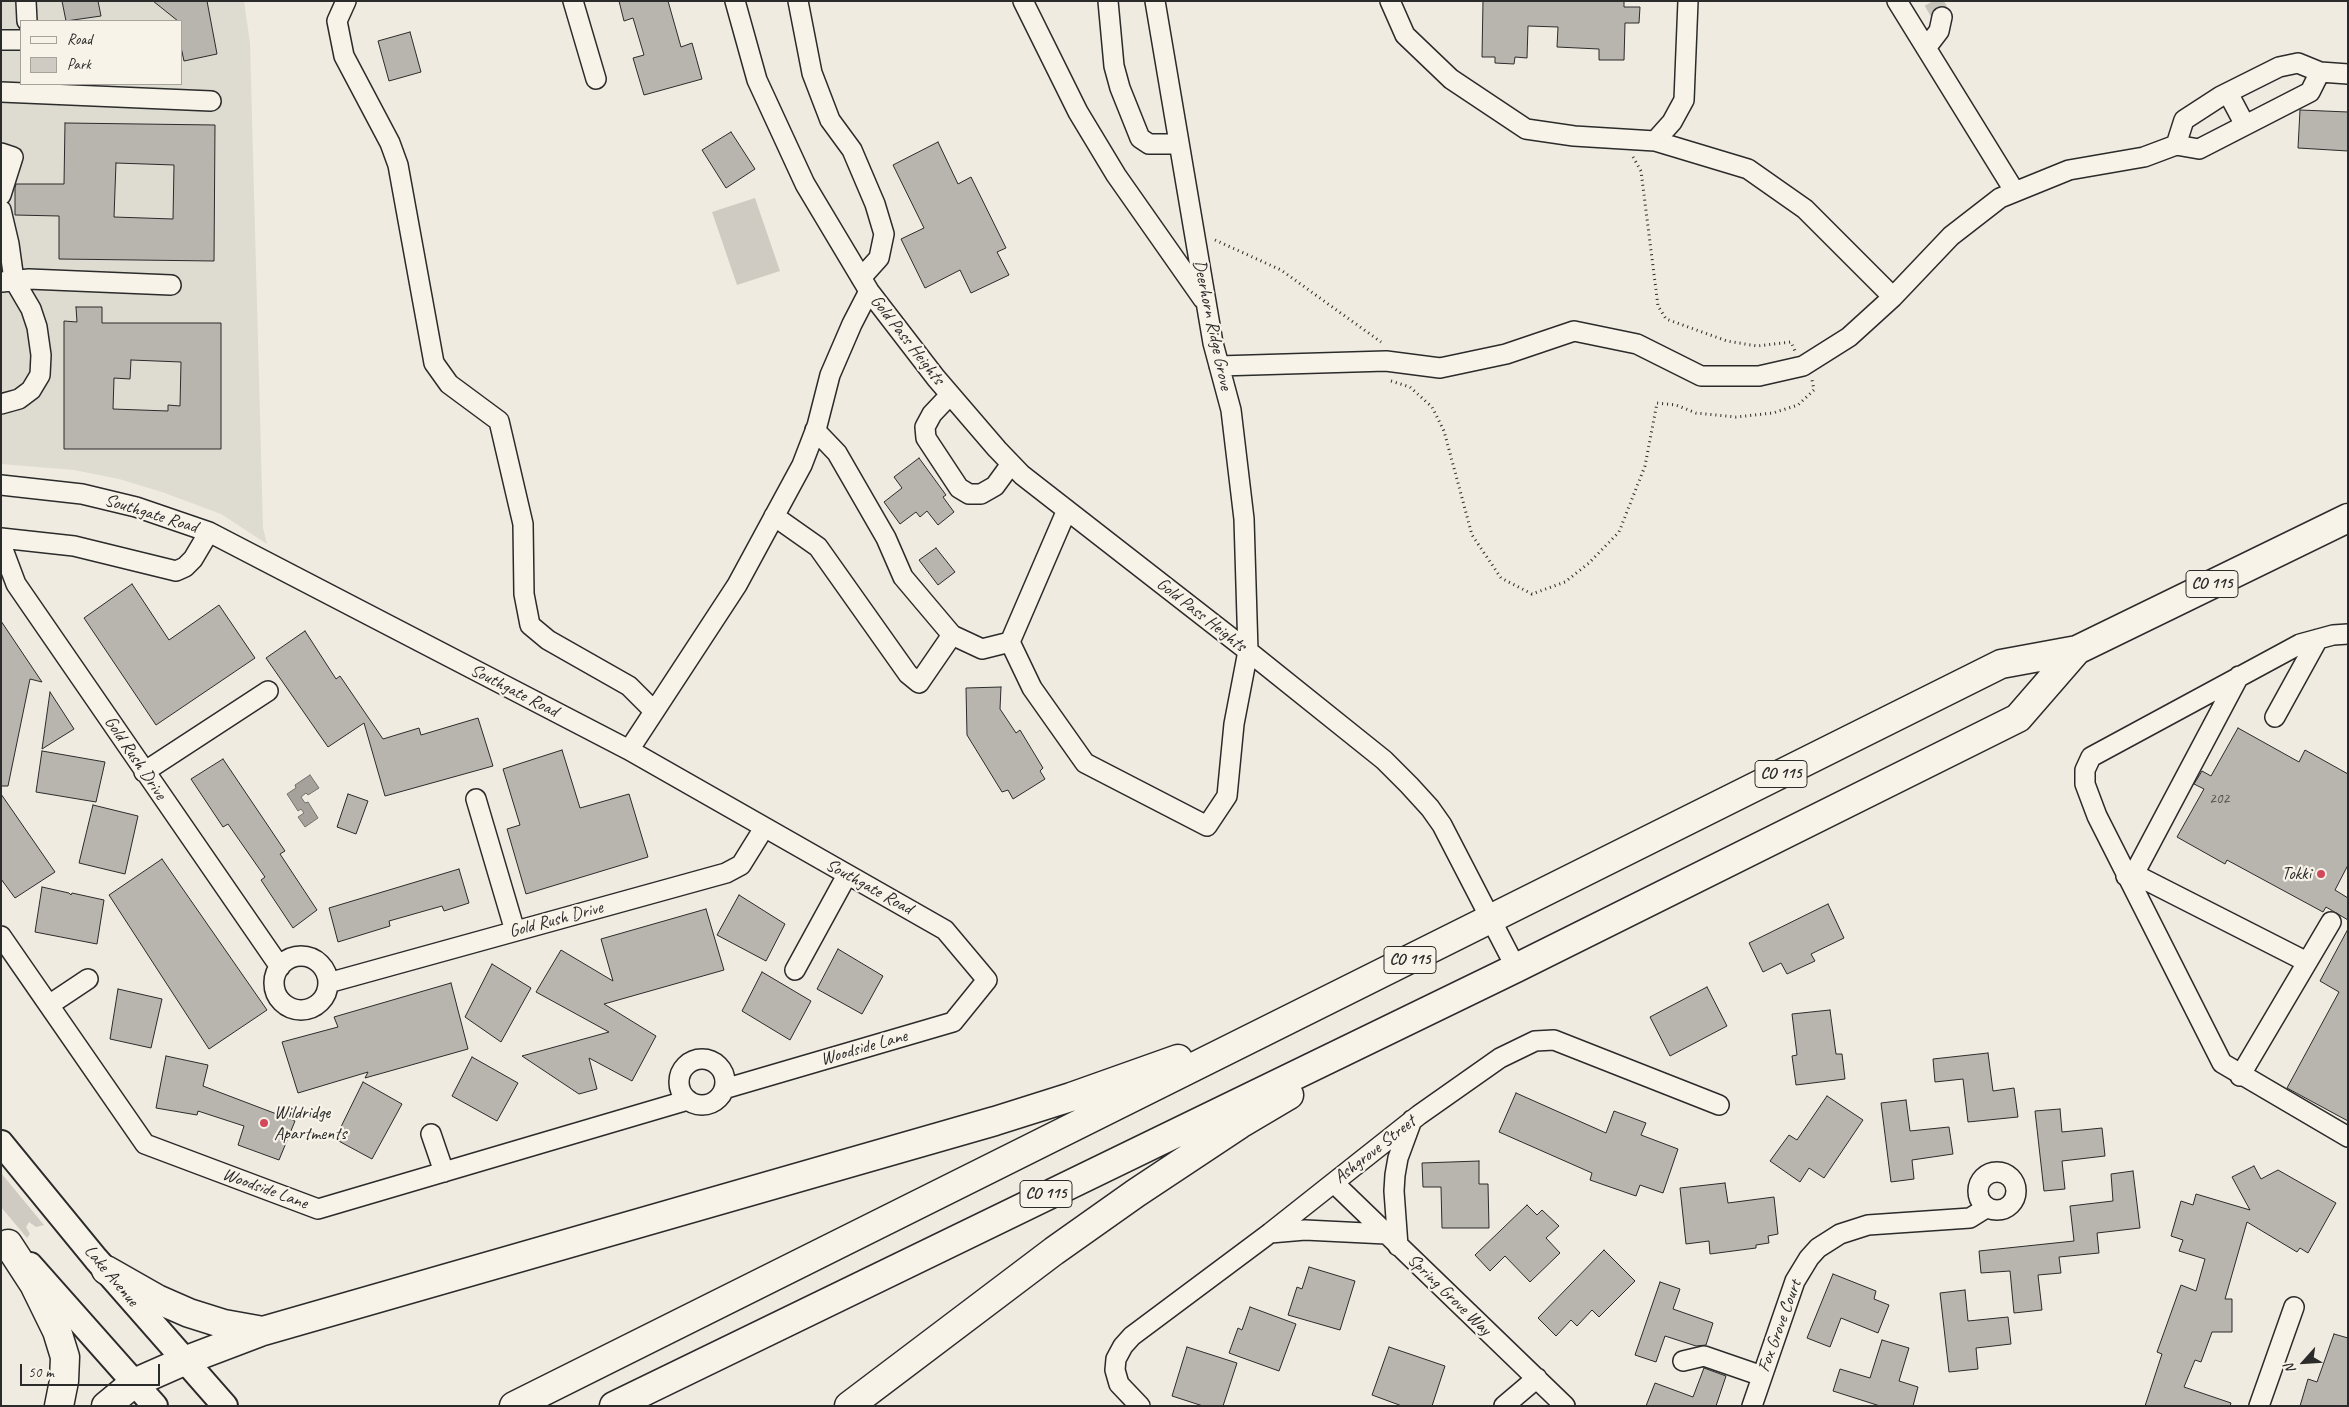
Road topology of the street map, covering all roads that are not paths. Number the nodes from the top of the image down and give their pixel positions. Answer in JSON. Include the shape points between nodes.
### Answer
{"nodes":[{"id":1,"x":26,"y":1,"type":"edge"},
{"id":2,"x":346,"y":1,"type":"edge"},
{"id":3,"x":573,"y":1,"type":"edge"},
{"id":4,"x":735,"y":1,"type":"edge"},
{"id":5,"x":798,"y":1,"type":"edge"},
{"id":6,"x":1024,"y":1,"type":"edge"},
{"id":7,"x":1108,"y":1,"type":"edge"},
{"id":8,"x":1155,"y":1,"type":"edge"},
{"id":9,"x":1390,"y":1,"type":"edge"},
{"id":10,"x":1688,"y":1,"type":"edge"},
{"id":11,"x":1897,"y":1,"type":"edge"},
{"id":12,"x":1942,"y":17,"type":"dead end"},
{"id":13,"x":27,"y":20,"type":"edge"},
{"id":14,"x":1,"y":40,"type":"edge"},
{"id":15,"x":20,"y":40,"type":"edge"},
{"id":16,"x":1926,"y":48,"type":"junction"},
{"id":17,"x":2320,"y":72,"type":"junction"},
{"id":18,"x":2348,"y":74,"type":"edge"},
{"id":19,"x":596,"y":79,"type":"dead end"},
{"id":20,"x":1,"y":92,"type":"edge"},
{"id":21,"x":2228,"y":93,"type":"junction"},
{"id":22,"x":211,"y":101,"type":"dead end"},
{"id":23,"x":2245,"y":125,"type":"junction"},
{"id":24,"x":1655,"y":141,"type":"junction"},
{"id":25,"x":1179,"y":144,"type":"junction"},
{"id":26,"x":2176,"y":144,"type":"junction"},
{"id":27,"x":1,"y":153,"type":"edge"},
{"id":28,"x":2016,"y":192,"type":"junction"},
{"id":29,"x":1,"y":195,"type":"edge"},
{"id":30,"x":1,"y":210,"type":"edge"},
{"id":31,"x":7,"y":281,"type":"edge"},
{"id":32,"x":171,"y":285,"type":"dead end"},
{"id":33,"x":865,"y":285,"type":"junction"},
{"id":34,"x":1892,"y":297,"type":"junction"},
{"id":35,"x":1207,"y":304,"type":"junction"},
{"id":36,"x":1219,"y":366,"type":"junction"},
{"id":37,"x":950,"y":394,"type":"junction"},
{"id":38,"x":1,"y":404,"type":"edge"},
{"id":39,"x":815,"y":430,"type":"junction"},
{"id":40,"x":1011,"y":464,"type":"junction"},
{"id":41,"x":1,"y":485,"type":"edge"},
{"id":42,"x":1066,"y":512,"type":"junction"},
{"id":43,"x":774,"y":516,"type":"junction"},
{"id":44,"x":2348,"y":518,"type":"edge"},
{"id":45,"x":209,"y":532,"type":"junction"},
{"id":46,"x":1,"y":538,"type":"edge"},
{"id":47,"x":1,"y":544,"type":"edge"},
{"id":48,"x":2348,"y":634,"type":"edge"},
{"id":49,"x":952,"y":635,"type":"junction"},
{"id":50,"x":2318,"y":639,"type":"junction"},
{"id":51,"x":1010,"y":642,"type":"junction"},
{"id":52,"x":2077,"y":650,"type":"junction"},
{"id":53,"x":1248,"y":651,"type":"junction"},
{"id":54,"x":2239,"y":676,"type":"junction"},
{"id":55,"x":268,"y":691,"type":"dead end"},
{"id":56,"x":654,"y":711,"type":"junction"},
{"id":57,"x":2275,"y":717,"type":"dead end"},
{"id":58,"x":629,"y":750,"type":"junction"},
{"id":59,"x":144,"y":772,"type":"junction"},
{"id":60,"x":476,"y":799,"type":"dead end"},
{"id":61,"x":764,"y":828,"type":"junction"},
{"id":62,"x":847,"y":875,"type":"junction"},
{"id":63,"x":2130,"y":875,"type":"junction"},
{"id":64,"x":1491,"y":918,"type":"junction"},
{"id":65,"x":2331,"y":922,"type":"dead end"},
{"id":66,"x":515,"y":931,"type":"junction"},
{"id":67,"x":1,"y":936,"type":"edge"},
{"id":68,"x":2307,"y":962,"type":"junction"},
{"id":69,"x":280,"y":967,"type":"junction"},
{"id":70,"x":1516,"y":968,"type":"junction"},
{"id":71,"x":795,"y":970,"type":"dead end"},
{"id":72,"x":88,"y":979,"type":"dead end"},
{"id":73,"x":987,"y":980,"type":"joint"},
{"id":74,"x":328,"y":983,"type":"junction"},
{"id":75,"x":1479,"y":986,"type":"junction"},
{"id":76,"x":1328,"y":1001,"type":"junction"},
{"id":77,"x":49,"y":1005,"type":"junction"},
{"id":78,"x":2240,"y":1076,"type":"junction"},
{"id":79,"x":724,"y":1089,"type":"junction"},
{"id":80,"x":688,"y":1100,"type":"junction"},
{"id":81,"x":1719,"y":1105,"type":"dead end"},
{"id":82,"x":1412,"y":1120,"type":"junction"},
{"id":83,"x":431,"y":1134,"type":"dead end"},
{"id":84,"x":2348,"y":1137,"type":"edge"},
{"id":85,"x":1,"y":1143,"type":"edge"},
{"id":86,"x":444,"y":1172,"type":"junction"},
{"id":87,"x":1334,"y":1182,"type":"junction"},
{"id":88,"x":1986,"y":1208,"type":"dead end"},
{"id":89,"x":1270,"y":1233,"type":"junction"},
{"id":90,"x":5,"y":1240,"type":"edge"},
{"id":91,"x":1392,"y":1240,"type":"junction"},
{"id":92,"x":106,"y":1270,"type":"junction"},
{"id":93,"x":2294,"y":1307,"type":"dead end"},
{"id":94,"x":263,"y":1331,"type":"junction"},
{"id":95,"x":184,"y":1361,"type":"junction"},
{"id":96,"x":1683,"y":1362,"type":"dead end"},
{"id":97,"x":1762,"y":1376,"type":"junction"},
{"id":98,"x":1536,"y":1378,"type":"junction"},
{"id":99,"x":134,"y":1383,"type":"junction"},
{"id":100,"x":59,"y":1406,"type":"edge"},
{"id":101,"x":106,"y":1406,"type":"edge"},
{"id":102,"x":155,"y":1406,"type":"edge"},
{"id":103,"x":225,"y":1406,"type":"edge"},
{"id":104,"x":514,"y":1406,"type":"edge"},
{"id":105,"x":614,"y":1406,"type":"edge"},
{"id":106,"x":849,"y":1406,"type":"edge"},
{"id":107,"x":1140,"y":1406,"type":"edge"},
{"id":108,"x":1504,"y":1406,"type":"edge"},
{"id":109,"x":1565,"y":1406,"type":"edge"},
{"id":110,"x":1752,"y":1406,"type":"edge"},
{"id":111,"x":2259,"y":1406,"type":"edge"}],
"edges":[{"from":1,"to":13,"type":"street"},
{"from":2,"to":56,"type":"street","via":[[337,20],[344,56],[390,143],[398,165],[434,363],[449,384],[499,421],[523,524],[524,594],[530,625],[548,640],[629,686]]},
{"from":3,"to":19,"type":"street"},
{"from":4,"to":33,"type":"street","name":"Gold Pass Heights","via":[[757,80],[805,184]]},
{"from":5,"to":33,"type":"street","name":"Gold Pass Heights","via":[[812,73],[830,120],[852,150],[884,234],[879,258]]},
{"from":6,"to":35,"type":"street","via":[[1116,176]]},
{"from":7,"to":25,"type":"street","via":[[1114,66],[1140,138],[1149,144]]},
{"from":8,"to":25,"type":"street","name":"Deerhorn Ridge Grove"},
{"from":9,"to":24,"type":"street","via":[[1405,36],[1451,79],[1526,129],[1574,136]]},
{"from":10,"to":24,"type":"street","via":[[1684,100],[1672,122]]},
{"from":11,"to":16,"type":"street"},
{"from":12,"to":16,"type":"street","via":[[1939,31]]},
{"from":14,"to":15,"type":"street"},
{"from":16,"to":28,"type":"street"},
{"from":17,"to":18,"type":"street"},
{"from":17,"to":21,"type":"street","via":[[2298,63],[2278,67]]},
{"from":17,"to":23,"type":"street","via":[[2310,92]]},
{"from":20,"to":22,"type":"street"},
{"from":21,"to":23,"type":"street"},
{"from":21,"to":26,"type":"street","via":[[2184,120]]},
{"from":23,"to":26,"type":"street","via":[[2200,149]]},
{"from":24,"to":34,"type":"street","via":[[1748,169],[1805,210]]},
{"from":25,"to":35,"type":"street","name":"Deerhorn Ridge Grove"},
{"from":26,"to":28,"type":"street","via":[[2144,157],[2069,170]]},
{"from":27,"to":29,"type":"street","via":[[13,157]]},
{"from":28,"to":34,"type":"street","via":[[2000,198],[1951,236]]},
{"from":30,"to":31,"type":"street","via":[[9,244]]},
{"from":31,"to":32,"type":"street","via":[[29,279]]},
{"from":31,"to":38,"type":"street","via":[[30,309],[36,327],[40,375],[31,390],[19,399]]},
{"from":33,"to":37,"type":"street","name":"Gold Pass Heights"},
{"from":33,"to":39,"type":"street","via":[[830,375]]},
{"from":34,"to":36,"type":"street","via":[[1849,336],[1803,366],[1759,376],[1701,376],[1637,344],[1574,332],[1506,354],[1440,368],[1386,361]]},
{"from":35,"to":36,"type":"street","name":"Deerhorn Ridge Grove"},
{"from":36,"to":53,"type":"street","name":"Deerhorn Ridge Grove","via":[[1231,410],[1244,519]]},
{"from":37,"to":40,"type":"street","name":"Gold Pass Heights"},
{"from":37,"to":40,"type":"street","via":[[932,414],[925,427],[926,438],[960,488],[969,494],[981,494],[995,486]]},
{"from":39,"to":43,"type":"street","via":[[802,465]]},
{"from":39,"to":49,"type":"street","via":[[837,453],[886,538],[903,577]]},
{"from":40,"to":42,"type":"street","name":"Gold Pass Heights"},
{"from":41,"to":45,"type":"street","name":"Southgate Road","via":[[82,494],[136,506]]},
{"from":42,"to":51,"type":"street"},
{"from":42,"to":53,"type":"street","name":"Gold Pass Heights"},
{"from":43,"to":49,"type":"street","via":[[818,547],[908,674],[919,683]]},
{"from":43,"to":56,"type":"street","via":[[736,585]]},
{"from":44,"to":52,"type":"highway","number":"CO 115"},
{"from":45,"to":46,"type":"street","via":[[192,559],[176,571],[74,546]]},
{"from":45,"to":58,"type":"street","name":"Southgate Road"},
{"from":47,"to":59,"type":"street","name":"Gold Rush Drive","via":[[16,584]]},
{"from":48,"to":50,"type":"street"},
{"from":49,"to":51,"type":"street","via":[[982,648]]},
{"from":50,"to":54,"type":"street","via":[[2300,644]]},
{"from":50,"to":57,"type":"street"},
{"from":51,"to":53,"type":"street","name":"Deerhorn Ridge Grove","via":[[1032,688],[1085,763],[1207,826],[1228,796],[1234,724]]},
{"from":52,"to":64,"type":"highway","number":"CO 115","via":[[2001,664]]},
{"from":52,"to":70,"type":"highway","number":"CO 115","via":[[2018,718]]},
{"from":53,"to":64,"type":"street","name":"Gold Pass Heights","via":[[1384,760],[1410,785],[1440,822]]},
{"from":54,"to":63,"type":"street"},
{"from":54,"to":63,"type":"street","via":[[2091,757],[2085,770],[2085,784],[2097,816]]},
{"from":55,"to":59,"type":"street"},
{"from":56,"to":58,"type":"street"},
{"from":58,"to":61,"type":"street","name":"Southgate Road"},
{"from":59,"to":69,"type":"street","name":"Gold Rush Drive"},
{"from":60,"to":66,"type":"street"},
{"from":61,"to":62,"type":"street","name":"Southgate Road"},
{"from":61,"to":66,"type":"street","name":"Gold Rush Drive","via":[[741,865],[726,873]]},
{"from":62,"to":71,"type":"street"},
{"from":62,"to":73,"type":"street","name":"Southgate Road","via":[[945,930]]},
{"from":63,"to":68,"type":"street"},
{"from":63,"to":78,"type":"street","via":[[2222,1063]]},
{"from":64,"to":70,"type":"street","name":"Gold Pass Heights"},
{"from":64,"to":76,"type":"highway","number":"CO 115"},
{"from":65,"to":68,"type":"street"},
{"from":66,"to":74,"type":"street","name":"Gold Rush Drive"},
{"from":67,"to":77,"type":"street","name":"Woodside Lane"},
{"from":68,"to":78,"type":"street"},
{"from":69,"to":74,"type":"street","via":[[295,957],[313,958],[324,968]]},
{"from":69,"to":74,"type":"street","via":[[274,983],[277,994],[282,1002],[296,1009],[311,1008],[319,1003]]},
{"from":70,"to":75,"type":"highway","number":"CO 115"},
{"from":72,"to":77,"type":"street"},
{"from":73,"to":79,"type":"street","name":"Woodside Lane","via":[[953,1022]]},
{"from":75,"to":105,"type":"highway","number":"CO 115"},
{"from":75,"to":106,"type":"highway","via":[[1240,1124],[1136,1192]]},
{"from":76,"to":94,"type":"highway","via":[[1071,1098]]},
{"from":76,"to":104,"type":"highway","number":"CO 115"},
{"from":77,"to":86,"type":"street","name":"Woodside Lane","via":[[145,1144],[318,1209]]},
{"from":78,"to":84,"type":"street"},
{"from":79,"to":80,"type":"street","via":[[712,1103],[695,1104]]},
{"from":79,"to":80,"type":"street","via":[[723,1072],[719,1066],[709,1059],[694,1060],[681,1070],[678,1080],[679,1088]]},
{"from":80,"to":86,"type":"street","name":"Woodside Lane"},
{"from":81,"to":82,"type":"street","name":"Ashgrove Street","via":[[1554,1040],[1544,1039],[1500,1058]]},
{"from":82,"to":87,"type":"street","name":"Ashgrove Street"},
{"from":82,"to":91,"type":"street","via":[[1395,1175]]},
{"from":83,"to":86,"type":"street"},
{"from":85,"to":92,"type":"main road","name":"Lake Avenue"},
{"from":87,"to":89,"type":"street","name":"Ashgrove Street"},
{"from":87,"to":91,"type":"street","name":"Spring Grove Way"},
{"from":88,"to":97,"type":"street","name":"Fox Grove Court","via":[[1970,1218],[1868,1224],[1828,1240],[1808,1258],[1795,1281]]},
{"from":89,"to":91,"type":"street","via":[[1305,1230]]},
{"from":89,"to":107,"type":"street","name":"Ashgrove Street","via":[[1122,1346],[1115,1370],[1119,1384]]},
{"from":90,"to":99,"type":"main road"},
{"from":90,"to":100,"type":"highway","via":[[34,1284],[57,1331],[65,1357]]},
{"from":91,"to":98,"type":"street","name":"Spring Grove Way"},
{"from":92,"to":94,"type":"highway","via":[[157,1299],[189,1312],[224,1324]]},
{"from":92,"to":95,"type":"main road","name":"Lake Avenue"},
{"from":93,"to":111,"type":"street"},
{"from":94,"to":95,"type":"highway"},
{"from":95,"to":99,"type":"highway"},
{"from":95,"to":103,"type":"main road","name":"Lake Avenue"},
{"from":96,"to":97,"type":"street","via":[[1704,1356]]},
{"from":97,"to":110,"type":"street","name":"Fox Grove Court"},
{"from":98,"to":108,"type":"street"},
{"from":98,"to":109,"type":"street","name":"Spring Grove Way"},
{"from":99,"to":101,"type":"highway"},
{"from":99,"to":102,"type":"main road"}]}
